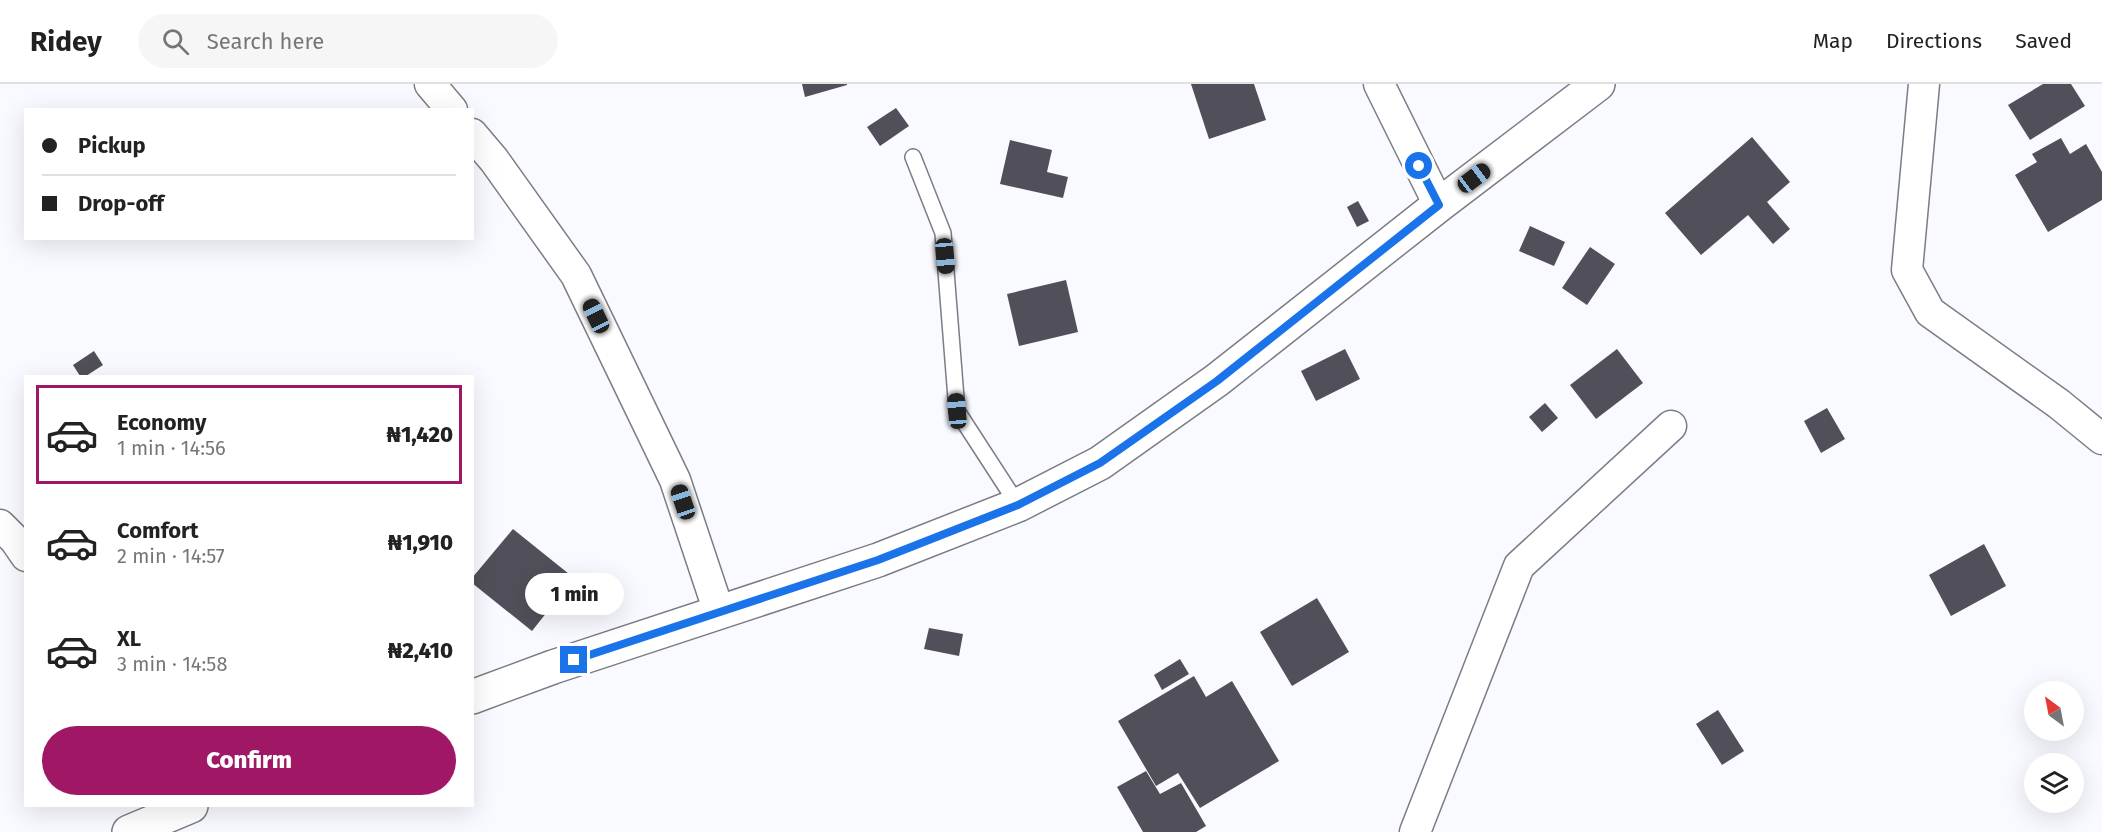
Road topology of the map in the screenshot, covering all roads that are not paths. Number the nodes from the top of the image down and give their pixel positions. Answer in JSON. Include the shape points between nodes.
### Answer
{"nodes":[{"id":1,"x":430,"y":84,"type":"edge"},
{"id":2,"x":1379,"y":84,"type":"edge"},
{"id":3,"x":1598,"y":84,"type":"edge"},
{"id":4,"x":1924,"y":84,"type":"edge"},
{"id":5,"x":450,"y":108,"type":"edge"},
{"id":6,"x":474,"y":136,"type":"edge"},
{"id":7,"x":913,"y":157,"type":"dead end"},
{"id":8,"x":1439,"y":205,"type":"junction"},
{"id":9,"x":1671,"y":426,"type":"dead end"},
{"id":10,"x":2102,"y":439,"type":"edge"},
{"id":11,"x":1018,"y":505,"type":"junction"},
{"id":12,"x":0,"y":525,"type":"edge"},
{"id":13,"x":24,"y":553,"type":"edge"},
{"id":14,"x":720,"y":612,"type":"junction"},
{"id":15,"x":474,"y":696,"type":"edge"},
{"id":16,"x":189,"y":807,"type":"edge"},
{"id":17,"x":150,"y":828,"type":"edge"},
{"id":18,"x":1415,"y":832,"type":"edge"}],
"edges":[{"from":1,"to":5,"type":"street"},
{"from":2,"to":8,"type":"street"},
{"from":3,"to":8,"type":"street"},
{"from":4,"to":10,"type":"street","via":[[1907,270],[1930,312]]},
{"from":6,"to":14,"type":"street","via":[[576,275],[675,480]]},
{"from":7,"to":11,"type":"lane","via":[[943,233],[957,411]]},
{"from":8,"to":11,"type":"street","via":[[1217,381],[1100,463]]},
{"from":9,"to":18,"type":"street","via":[[1519,566]]},
{"from":11,"to":14,"type":"street","via":[[878,560]]},
{"from":12,"to":13,"type":"street"},
{"from":14,"to":15,"type":"street"},
{"from":16,"to":17,"type":"street"}]}
